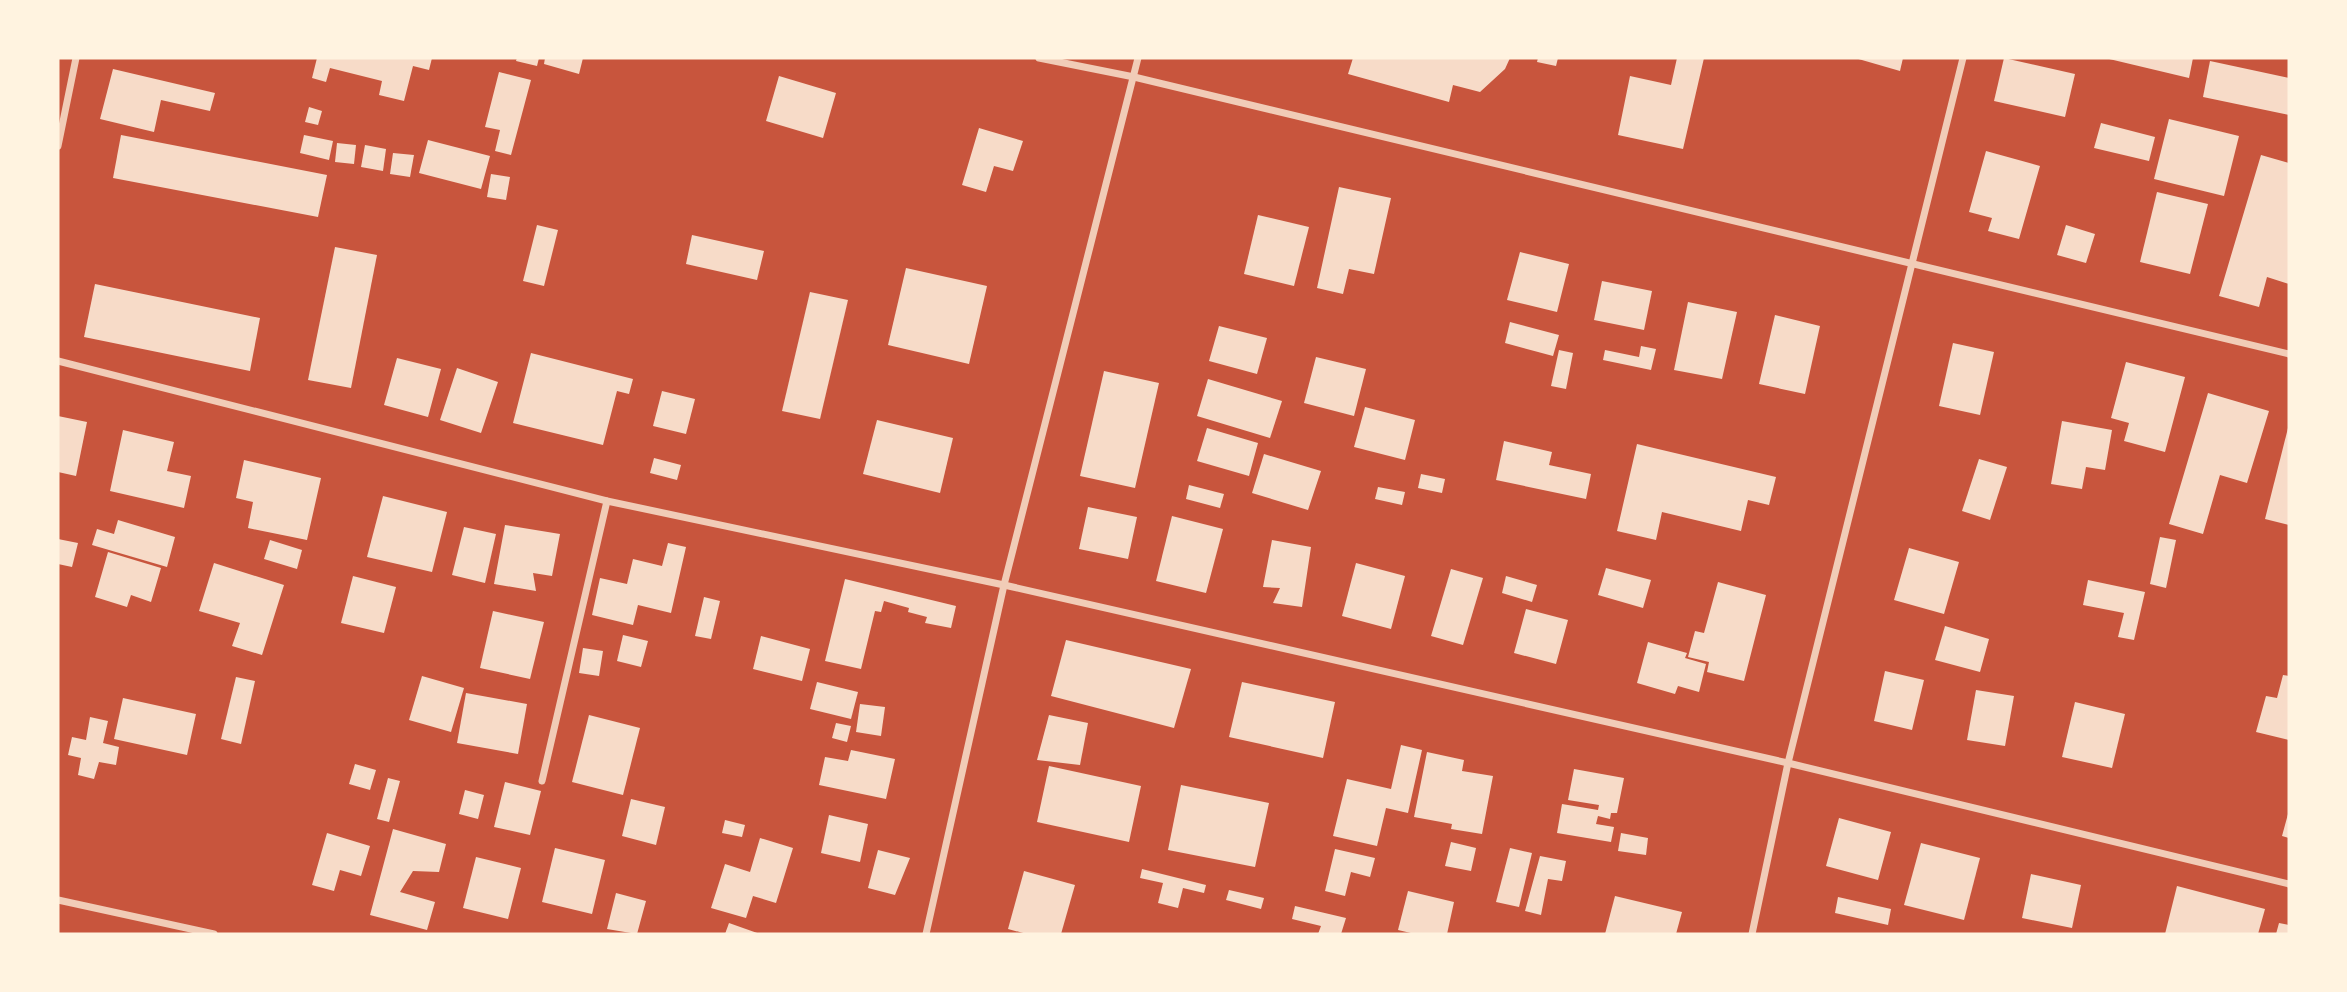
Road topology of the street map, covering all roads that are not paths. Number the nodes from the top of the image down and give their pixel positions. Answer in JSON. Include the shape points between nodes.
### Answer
{"nodes":[{"id":1,"x":76,"y":58,"type":"edge"},
{"id":2,"x":1039,"y":58,"type":"edge"},
{"id":3,"x":1138,"y":58,"type":"edge"},
{"id":4,"x":1963,"y":58,"type":"edge"},
{"id":5,"x":1134,"y":77,"type":"junction"},
{"id":6,"x":58,"y":146,"type":"edge"},
{"id":7,"x":1914,"y":262,"type":"junction"},
{"id":8,"x":2289,"y":354,"type":"edge"},
{"id":9,"x":58,"y":361,"type":"edge"},
{"id":10,"x":607,"y":501,"type":"junction"},
{"id":11,"x":1004,"y":585,"type":"junction"},
{"id":12,"x":1788,"y":763,"type":"junction"},
{"id":13,"x":542,"y":781,"type":"dead end"},
{"id":14,"x":2289,"y":884,"type":"edge"},
{"id":15,"x":58,"y":900,"type":"edge"},
{"id":16,"x":214,"y":934,"type":"edge"},
{"id":17,"x":926,"y":934,"type":"edge"},
{"id":18,"x":1752,"y":934,"type":"edge"}],
"edges":[{"from":1,"to":6,"type":"street"},
{"from":2,"to":5,"type":"street"},
{"from":3,"to":5,"type":"street"},
{"from":4,"to":7,"type":"street"},
{"from":5,"to":7,"type":"street"},
{"from":5,"to":11,"type":"street"},
{"from":7,"to":8,"type":"street"},
{"from":7,"to":12,"type":"street"},
{"from":9,"to":10,"type":"street"},
{"from":10,"to":11,"type":"street"},
{"from":10,"to":13,"type":"street"},
{"from":11,"to":12,"type":"street"},
{"from":11,"to":17,"type":"street"},
{"from":12,"to":14,"type":"street"},
{"from":12,"to":18,"type":"street"},
{"from":15,"to":16,"type":"street"}]}
